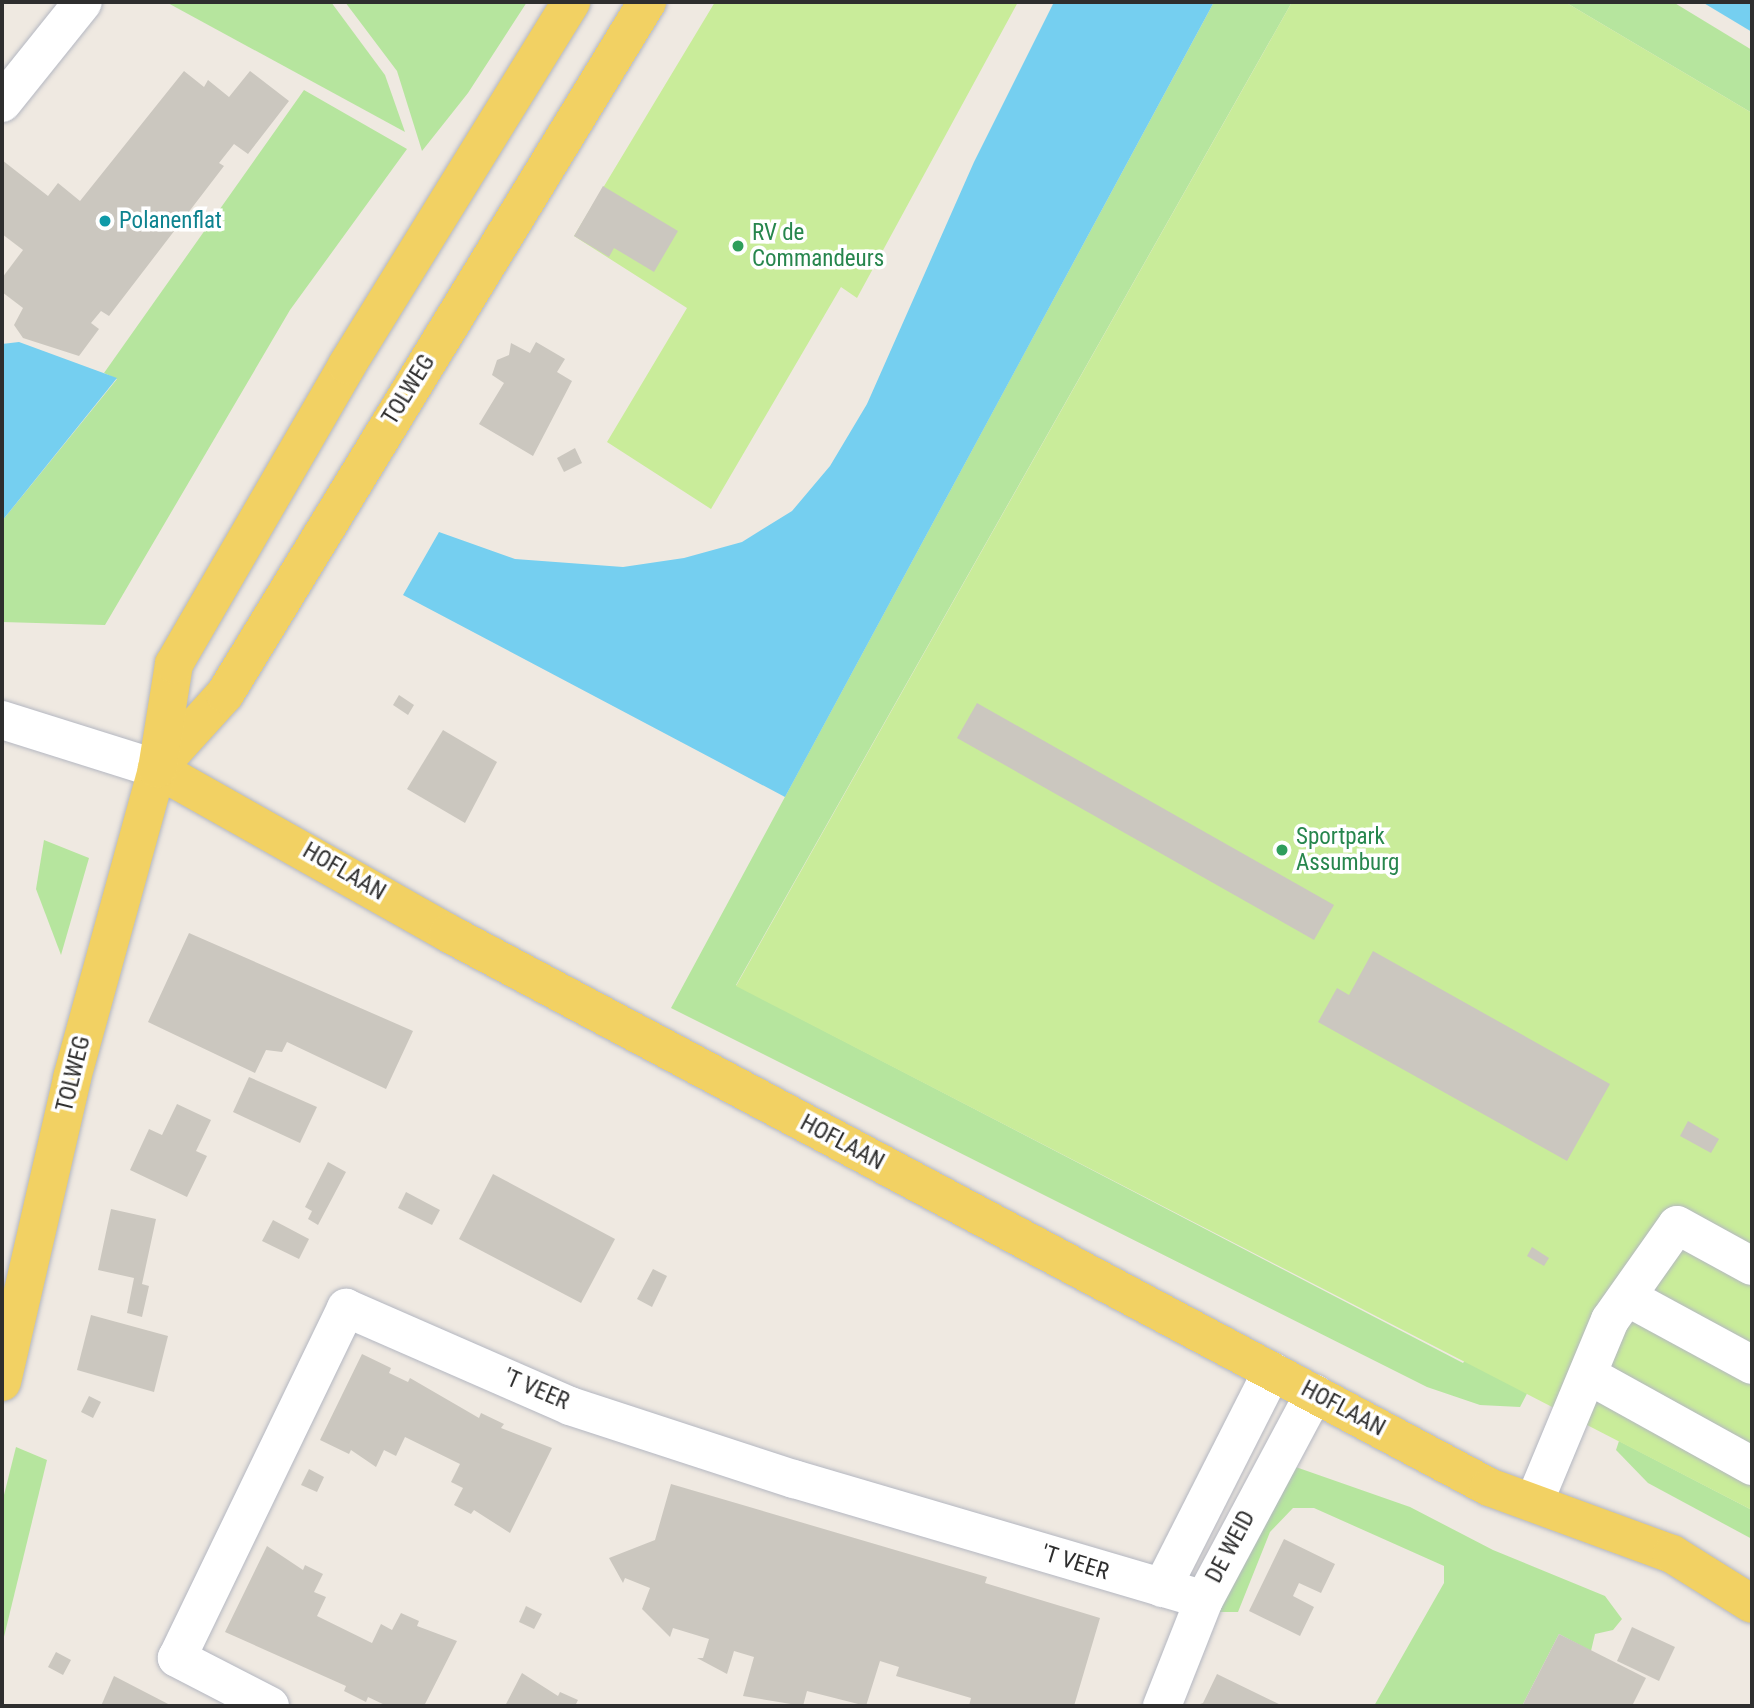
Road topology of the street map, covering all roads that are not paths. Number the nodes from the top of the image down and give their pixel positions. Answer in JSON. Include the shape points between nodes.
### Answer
{"nodes":[{"id":1,"x":83,"y":2,"type":"edge"},
{"id":2,"x":571,"y":2,"type":"edge"},
{"id":3,"x":647,"y":2,"type":"edge"},
{"id":4,"x":9,"y":97,"type":"edge"},
{"id":5,"x":2,"y":720,"type":"edge"},
{"id":6,"x":157,"y":769,"type":"junction"},
{"id":7,"x":1752,"y":1266,"type":"edge"},
{"id":8,"x":1619,"y":1309,"type":"junction"},
{"id":9,"x":1752,"y":1365,"type":"edge"},
{"id":10,"x":1272,"y":1371,"type":"junction"},
{"id":11,"x":1588,"y":1375,"type":"junction"},
{"id":12,"x":2,"y":1382,"type":"edge"},
{"id":13,"x":1314,"y":1394,"type":"junction"},
{"id":14,"x":1752,"y":1466,"type":"edge"},
{"id":15,"x":1535,"y":1500,"type":"junction"},
{"id":16,"x":1162,"y":1588,"type":"junction"},
{"id":17,"x":1204,"y":1600,"type":"junction"},
{"id":18,"x":1752,"y":1604,"type":"edge"},
{"id":19,"x":270,"y":1706,"type":"edge"},
{"id":20,"x":1162,"y":1706,"type":"edge"}],
"edges":[{"from":1,"to":4,"type":"street"},
{"from":2,"to":6,"type":"main road","name":"TOLWEG","via":[[187,639],[174,664]]},
{"from":3,"to":6,"type":"main road","name":"TOLWEG","via":[[225,694]]},
{"from":5,"to":6,"type":"street"},
{"from":6,"to":10,"type":"main road","name":"HOFLAAN","via":[[460,940]]},
{"from":6,"to":12,"type":"main road","name":"TOLWEG","via":[[72,1078]]},
{"from":7,"to":8,"type":"street","via":[[1677,1225]]},
{"from":8,"to":9,"type":"street"},
{"from":8,"to":11,"type":"street"},
{"from":10,"to":13,"type":"main road","name":"HOFLAAN"},
{"from":10,"to":16,"type":"street","name":"DE WEID"},
{"from":11,"to":14,"type":"street"},
{"from":11,"to":15,"type":"street"},
{"from":13,"to":15,"type":"main road","name":"HOFLAAN","via":[[1489,1487]]},
{"from":13,"to":17,"type":"street","name":"DE WEID"},
{"from":15,"to":18,"type":"main road","name":"HOFLAAN","via":[[1672,1554]]},
{"from":16,"to":17,"type":"street","name":"'T VEER"},
{"from":16,"to":19,"type":"street","name":"'T VEER","via":[[570,1406],[346,1308],[177,1658]]},
{"from":17,"to":20,"type":"street","name":"DE WEID"}]}
